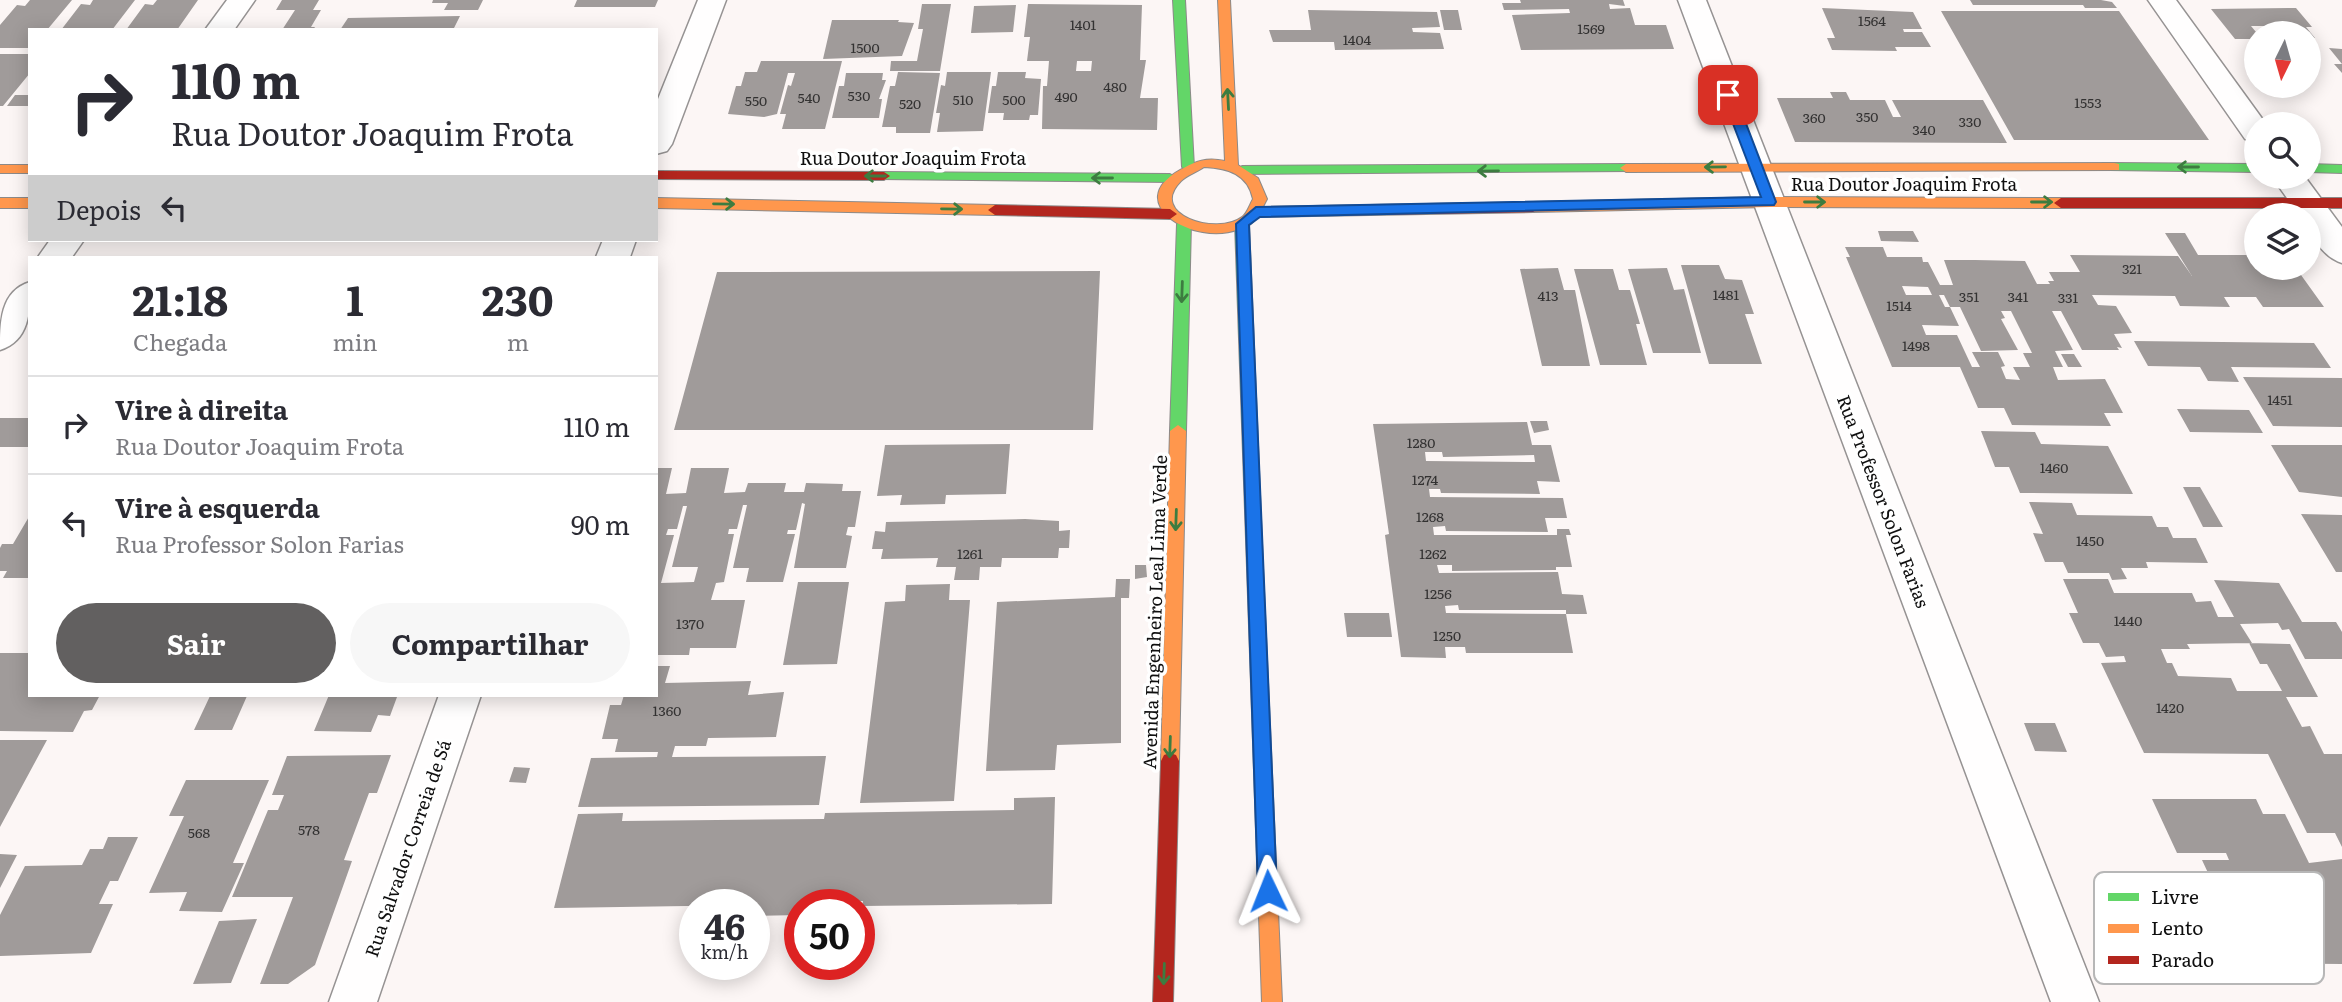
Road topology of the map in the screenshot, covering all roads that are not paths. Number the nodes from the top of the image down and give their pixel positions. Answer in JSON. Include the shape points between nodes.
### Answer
{"nodes":[{"id":1,"x":241,"y":0,"type":"edge"},
{"id":2,"x":712,"y":0,"type":"edge"},
{"id":3,"x":1179,"y":0,"type":"edge"},
{"id":4,"x":1224,"y":0,"type":"edge"},
{"id":5,"x":1692,"y":0,"type":"edge"},
{"id":6,"x":2162,"y":0,"type":"edge"},
{"id":7,"x":220,"y":28,"type":"edge"},
{"id":8,"x":2244,"y":115,"type":"edge"},
{"id":9,"x":658,"y":139,"type":"edge"},
{"id":10,"x":1755,"y":166,"type":"junction"},
{"id":11,"x":1188,"y":167,"type":"junction"},
{"id":12,"x":2244,"y":167,"type":"edge"},
{"id":13,"x":1237,"y":168,"type":"junction"},
{"id":14,"x":2321,"y":168,"type":"edge"},
{"id":15,"x":0,"y":169,"type":"edge"},
{"id":16,"x":28,"y":169,"type":"edge"},
{"id":17,"x":2342,"y":169,"type":"edge"},
{"id":18,"x":658,"y":175,"type":"edge"},
{"id":19,"x":1170,"y":178,"type":"junction"},
{"id":20,"x":2297,"y":189,"type":"edge"},
{"id":21,"x":1770,"y":202,"type":"junction"},
{"id":22,"x":0,"y":203,"type":"edge"},
{"id":23,"x":28,"y":203,"type":"edge"},
{"id":24,"x":658,"y":203,"type":"edge"},
{"id":25,"x":2342,"y":203,"type":"edge"},
{"id":26,"x":1256,"y":212,"type":"junction"},
{"id":27,"x":1170,"y":214,"type":"junction"},
{"id":28,"x":1184,"y":224,"type":"junction"},
{"id":29,"x":1242,"y":224,"type":"junction"},
{"id":30,"x":2342,"y":251,"type":"edge"},
{"id":31,"x":28,"y":297,"type":"edge"},
{"id":32,"x":0,"y":337,"type":"edge"},
{"id":33,"x":459,"y":697,"type":"edge"},
{"id":34,"x":353,"y":1002,"type":"edge"},
{"id":35,"x":1163,"y":1002,"type":"edge"},
{"id":36,"x":1272,"y":1002,"type":"edge"},
{"id":37,"x":2075,"y":1002,"type":"edge"}],
"edges":[{"from":1,"to":7,"type":"street"},
{"from":2,"to":9,"type":"street"},
{"from":3,"to":11,"type":"main road"},
{"from":13,"to":4,"type":"main road","one_way":true},
{"from":5,"to":10,"type":"street","name":"Rua Professor Solon Farias"},
{"from":6,"to":8,"type":"street"},
{"from":12,"to":10,"type":"main road","name":"Rua Doutor Joaquim Frota","one_way":true},
{"from":10,"to":13,"type":"main road","name":"Rua Doutor Joaquim Frota","one_way":true},
{"from":10,"to":21,"type":"street","name":"Rua Professor Solon Farias"},
{"from":11,"to":13,"type":"main road","via":[[1202,163]]},
{"from":11,"to":19,"type":"main road"},
{"from":13,"to":26,"type":"main road","via":[[1251,176],[1262,194]]},
{"from":14,"to":17,"type":"main road"},
{"from":15,"to":16,"type":"main road"},
{"from":19,"to":18,"type":"main road","name":"Rua Doutor Joaquim Frota","one_way":true},
{"from":19,"to":27,"type":"main road","via":[[1162,195]]},
{"from":21,"to":20,"type":"main road","name":"Rua Doutor Joaquim Frota","one_way":true},
{"from":20,"to":25,"type":"main road","name":"Rua Doutor Joaquim Frota"},
{"from":20,"to":30,"type":"street"},
{"from":21,"to":26,"type":"main road","name":"Rua Doutor Joaquim Frota"},
{"from":21,"to":37,"type":"street","name":"Rua Professor Solon Farias"},
{"from":22,"to":23,"type":"main road"},
{"from":24,"to":27,"type":"main road","one_way":true},
{"from":26,"to":29,"type":"main road"},
{"from":27,"to":28,"type":"main road"},
{"from":28,"to":29,"type":"main road","via":[[1220,230]]},
{"from":28,"to":35,"type":"main road","name":"Avenida Engenheiro Leal Lima Verde","one_way":true},
{"from":29,"to":36,"type":"main road"},
{"from":31,"to":32,"type":"street"},
{"from":33,"to":34,"type":"street","name":"Rua Salvador Correia de Sá"}]}
